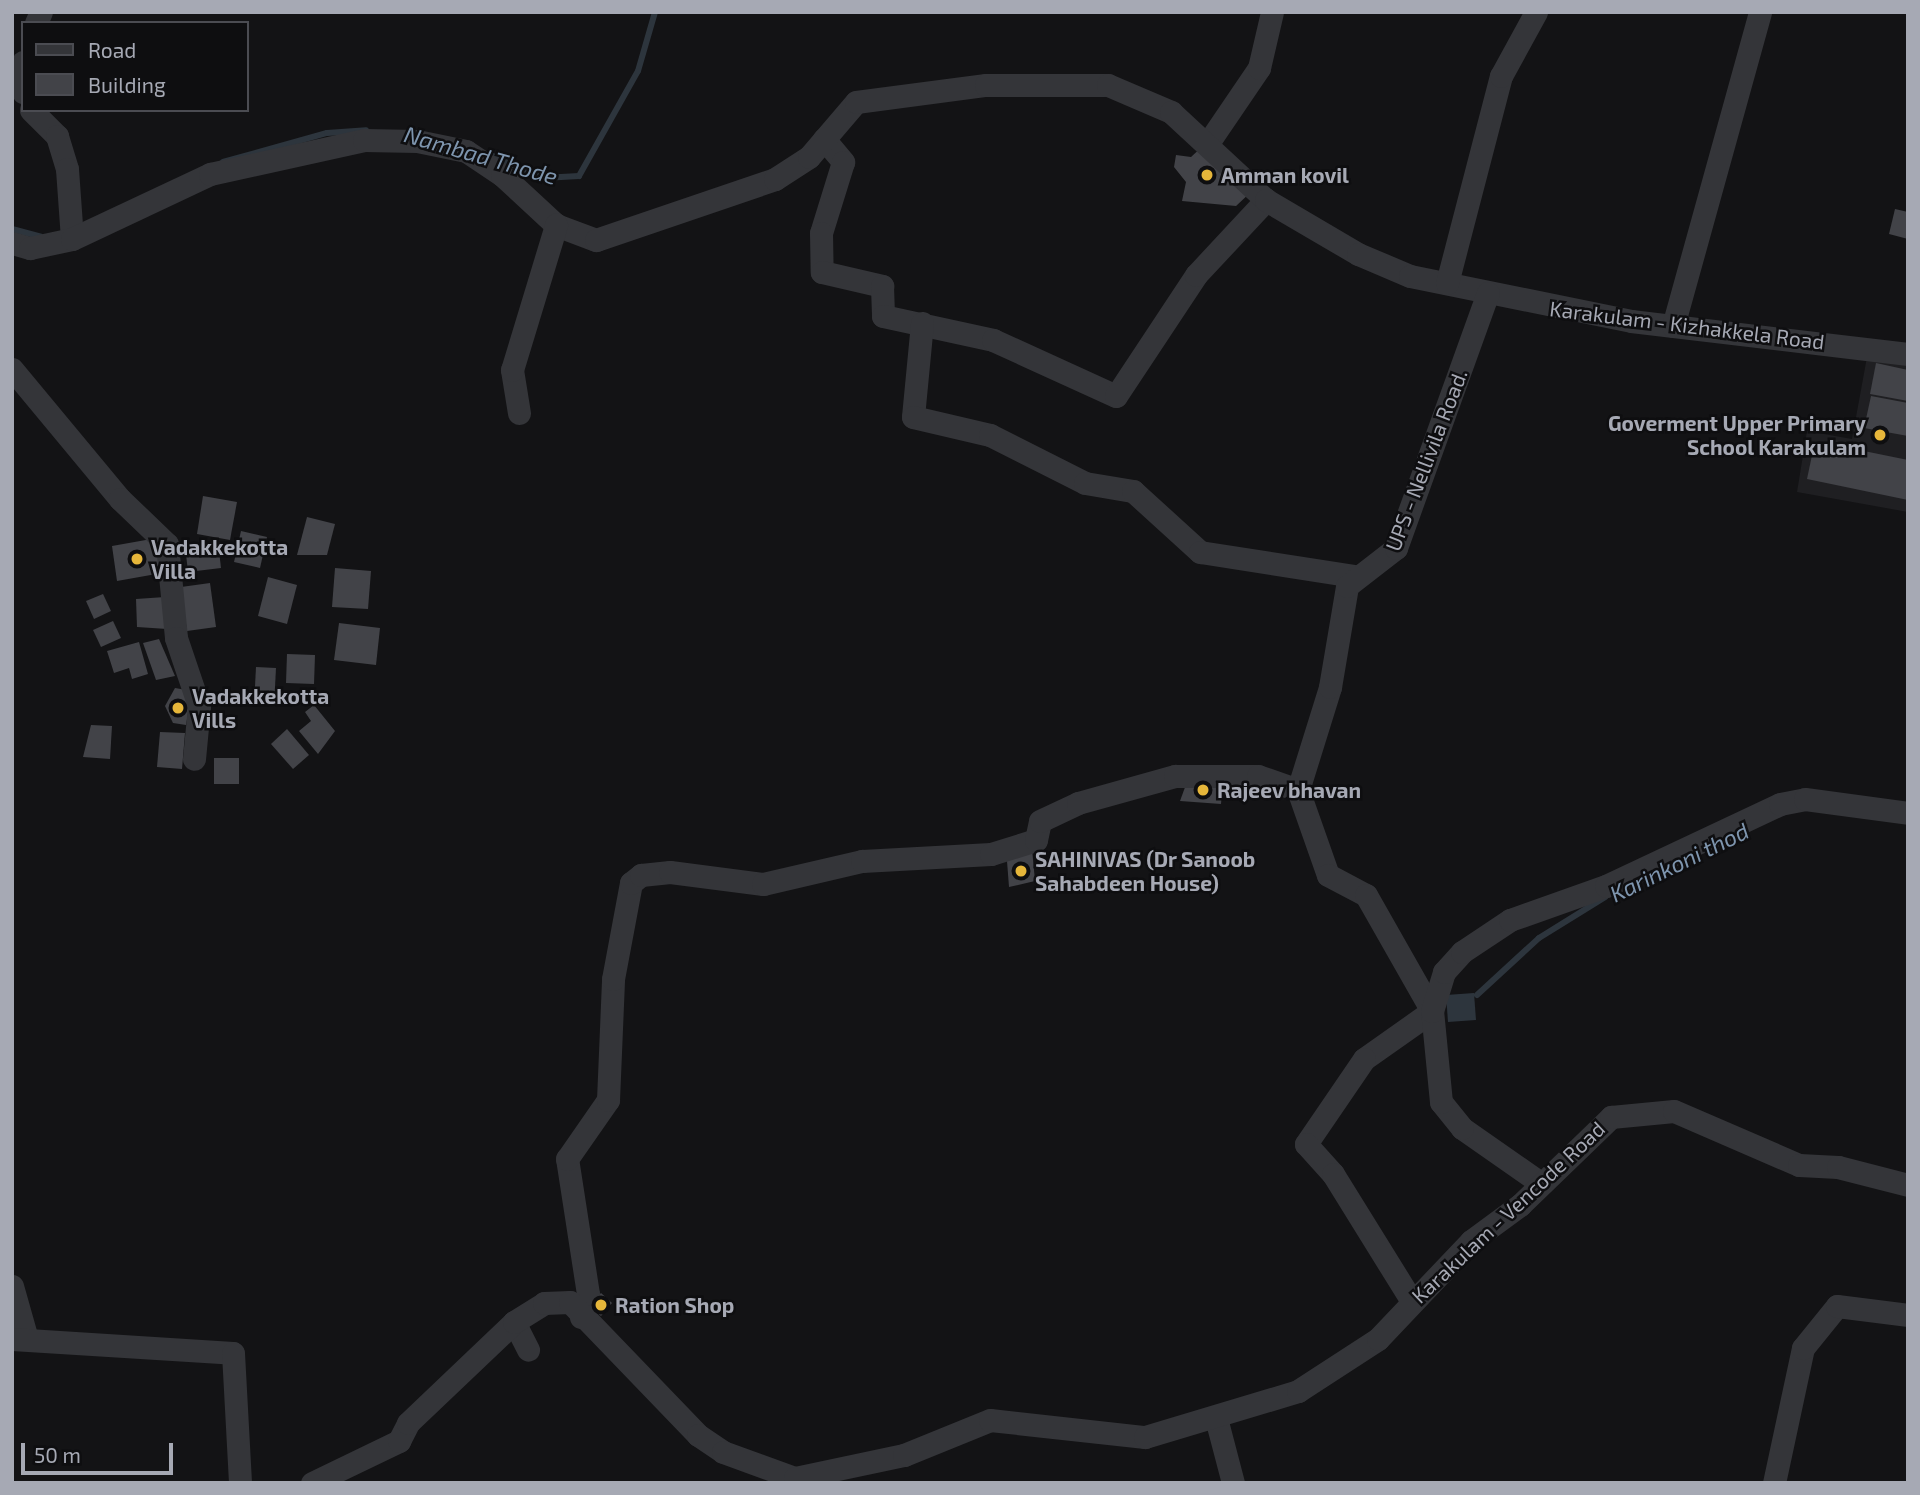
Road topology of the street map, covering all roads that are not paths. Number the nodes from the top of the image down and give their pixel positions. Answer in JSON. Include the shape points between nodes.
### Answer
{"nodes":[{"id":1,"x":1272,"y":12,"type":"edge"},
{"id":2,"x":1536,"y":12,"type":"edge"},
{"id":3,"x":1760,"y":12,"type":"edge"},
{"id":4,"x":34,"y":112,"type":"edge"},
{"id":5,"x":824,"y":139,"type":"junction"},
{"id":6,"x":1208,"y":143,"type":"junction"},
{"id":7,"x":1266,"y":200,"type":"junction"},
{"id":8,"x":556,"y":225,"type":"junction"},
{"id":9,"x":71,"y":234,"type":"junction"},
{"id":10,"x":12,"y":243,"type":"edge"},
{"id":11,"x":1447,"y":283,"type":"junction"},
{"id":12,"x":1488,"y":293,"type":"junction"},
{"id":13,"x":922,"y":323,"type":"junction"},
{"id":14,"x":1673,"y":326,"type":"junction"},
{"id":15,"x":1908,"y":354,"type":"edge"},
{"id":16,"x":12,"y":369,"type":"edge"},
{"id":17,"x":519,"y":413,"type":"dead end"},
{"id":18,"x":1353,"y":576,"type":"junction"},
{"id":19,"x":194,"y":759,"type":"dead end"},
{"id":20,"x":1298,"y":790,"type":"junction"},
{"id":21,"x":1908,"y":813,"type":"edge"},
{"id":22,"x":1432,"y":1011,"type":"junction"},
{"id":23,"x":1539,"y":1182,"type":"junction"},
{"id":24,"x":1908,"y":1185,"type":"edge"},
{"id":25,"x":12,"y":1286,"type":"edge"},
{"id":26,"x":1411,"y":1300,"type":"junction"},
{"id":27,"x":1908,"y":1315,"type":"edge"},
{"id":28,"x":581,"y":1317,"type":"junction"},
{"id":29,"x":514,"y":1322,"type":"junction"},
{"id":30,"x":20,"y":1339,"type":"edge"},
{"id":31,"x":528,"y":1350,"type":"dead end"},
{"id":32,"x":1216,"y":1418,"type":"junction"},
{"id":33,"x":772,"y":1475,"type":"edge"},
{"id":34,"x":240,"y":1483,"type":"edge"},
{"id":35,"x":312,"y":1483,"type":"edge"},
{"id":36,"x":1233,"y":1483,"type":"edge"},
{"id":37,"x":1774,"y":1483,"type":"edge"}],
"edges":[{"from":1,"to":6,"type":"street","via":[[1259,68]]},
{"from":2,"to":11,"type":"street","via":[[1501,76]]},
{"from":3,"to":14,"type":"street"},
{"from":4,"to":9,"type":"street","via":[[57,136],[67,169]]},
{"from":5,"to":6,"type":"street","name":"Karakulam - Kizhakkela Road","via":[[856,102],[1039,82],[1108,85],[1171,112]]},
{"from":5,"to":8,"type":"street","via":[[775,179],[726,200],[596,240]]},
{"from":5,"to":13,"type":"street","via":[[843,162],[821,233],[822,272],[882,286],[883,316]]},
{"from":6,"to":7,"type":"street","name":"Karakulam - Kizhakkela Road"},
{"from":7,"to":11,"type":"street","name":"Karakulam - Kizhakkela Road","via":[[1358,254]]},
{"from":7,"to":13,"type":"street","via":[[1196,275],[1116,396],[993,340]]},
{"from":8,"to":9,"type":"street","via":[[502,174],[466,151],[417,141],[364,140],[210,174]]},
{"from":8,"to":17,"type":"street","via":[[512,370]]},
{"from":9,"to":10,"type":"street","via":[[30,248]]},
{"from":11,"to":12,"type":"street","name":"Karakulam - Kizhakkela Road"},
{"from":12,"to":14,"type":"street","name":"Karakulam - Kizhakkela Road"},
{"from":12,"to":18,"type":"street","name":"UPS - Nellivila Road.","via":[[1396,548],[1388,560]]},
{"from":13,"to":18,"type":"street","via":[[913,417],[990,435],[1085,483],[1133,491],[1200,552]]},
{"from":14,"to":15,"type":"street","name":"Karakulam - Kizhakkela Road"},
{"from":16,"to":19,"type":"street","via":[[120,499],[167,544],[176,638],[199,706]]},
{"from":18,"to":20,"type":"street"},
{"from":20,"to":22,"type":"street","via":[[1328,875],[1366,895]]},
{"from":20,"to":28,"type":"street","via":[[1258,776],[1175,776],[1078,803],[1040,821],[1036,840],[991,854],[862,861],[762,884],[641,875],[625,890],[619,928],[608,1100],[567,1159],[588,1294]]},
{"from":21,"to":22,"type":"street","via":[[1805,799],[1780,804],[1606,886],[1483,934],[1444,972]]},
{"from":22,"to":23,"type":"street","via":[[1441,1102],[1462,1129]]},
{"from":22,"to":26,"type":"street","via":[[1364,1059],[1306,1144],[1333,1174]]},
{"from":23,"to":24,"type":"street","name":"Karakulam - Vencode Road","via":[[1611,1117],[1636,1111],[1707,1121],[1798,1165],[1838,1167]]},
{"from":23,"to":26,"type":"street","name":"Karakulam - Vencode Road"},
{"from":25,"to":30,"type":"street"},
{"from":26,"to":32,"type":"street","name":"Karakulam - Vencode Road","via":[[1378,1339],[1326,1375]]},
{"from":27,"to":37,"type":"street","via":[[1837,1306],[1802,1348]]},
{"from":28,"to":29,"type":"street","name":"Karakulam - Vencode Road","via":[[570,1302],[544,1303]]},
{"from":28,"to":33,"type":"street","name":"Karakulam - Vencode Road","via":[[698,1435]]},
{"from":29,"to":31,"type":"street"},
{"from":29,"to":35,"type":"street","name":"Karakulam - Vencode Road","via":[[408,1423],[399,1441]]},
{"from":30,"to":34,"type":"street","via":[[233,1353]]},
{"from":32,"to":33,"type":"street","name":"Karakulam - Vencode Road","via":[[1145,1437],[990,1420],[904,1455],[834,1474]]},
{"from":32,"to":36,"type":"street"}]}
